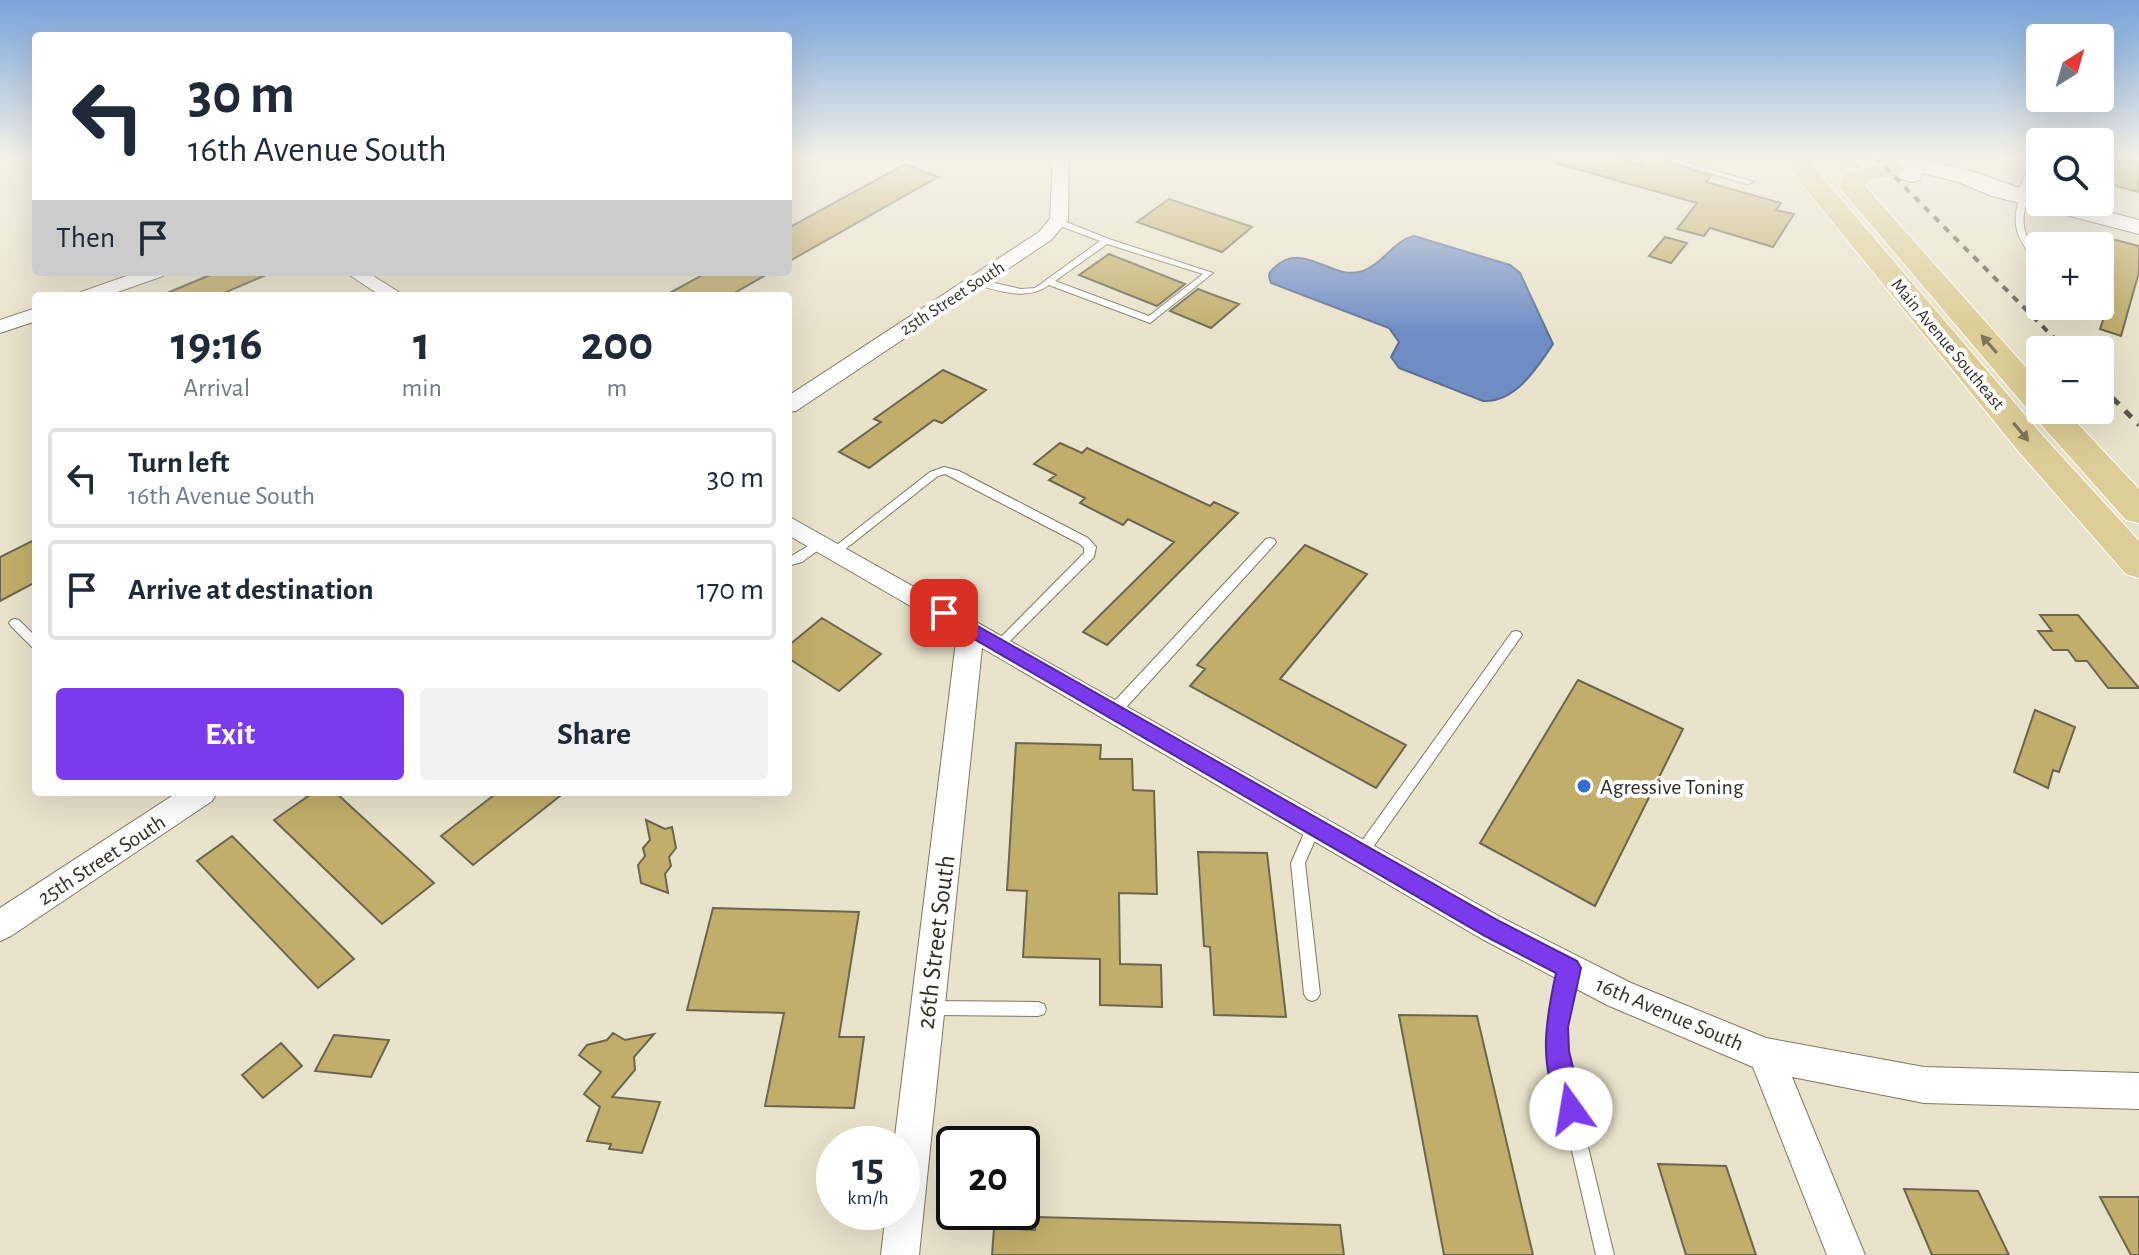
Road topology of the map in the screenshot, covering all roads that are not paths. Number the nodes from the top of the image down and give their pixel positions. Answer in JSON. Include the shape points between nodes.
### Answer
{"nodes":[{"id":1,"x":1058,"y":216,"type":"edge"},
{"id":2,"x":1841,"y":216,"type":"edge"},
{"id":3,"x":1877,"y":216,"type":"edge"},
{"id":4,"x":2016,"y":216,"type":"edge"},
{"id":5,"x":2095,"y":216,"type":"edge"},
{"id":6,"x":1058,"y":222,"type":"junction"},
{"id":7,"x":2139,"y":227,"type":"edge"},
{"id":8,"x":1106,"y":241,"type":"junction"},
{"id":9,"x":2026,"y":243,"type":"edge"},
{"id":10,"x":145,"y":276,"type":"edge"},
{"id":11,"x":361,"y":276,"type":"edge"},
{"id":12,"x":976,"y":282,"type":"junction"},
{"id":13,"x":1048,"y":282,"type":"junction"},
{"id":14,"x":99,"y":292,"type":"edge"},
{"id":15,"x":388,"y":292,"type":"edge"},
{"id":16,"x":32,"y":315,"type":"edge"},
{"id":17,"x":0,"y":327,"type":"edge"},
{"id":18,"x":2026,"y":387,"type":"edge"},
{"id":19,"x":792,"y":403,"type":"edge"},
{"id":20,"x":2060,"y":424,"type":"edge"},
{"id":21,"x":2139,"y":511,"type":"edge"},
{"id":22,"x":792,"y":526,"type":"edge"},
{"id":23,"x":1270,"y":542,"type":"dead end"},
{"id":24,"x":828,"y":547,"type":"junction"},
{"id":25,"x":792,"y":561,"type":"edge"},
{"id":26,"x":2139,"y":565,"type":"edge"},
{"id":27,"x":15,"y":623,"type":"dead end"},
{"id":28,"x":1516,"y":635,"type":"dead end"},
{"id":29,"x":985,"y":637,"type":"junction"},
{"id":30,"x":32,"y":640,"type":"edge"},
{"id":31,"x":1114,"y":711,"type":"junction"},
{"id":32,"x":191,"y":796,"type":"edge"},
{"id":33,"x":1314,"y":826,"type":"junction"},
{"id":34,"x":1361,"y":853,"type":"junction"},
{"id":35,"x":0,"y":926,"type":"edge"},
{"id":36,"x":1569,"y":968,"type":"junction"},
{"id":37,"x":1312,"y":994,"type":"dead end"},
{"id":38,"x":928,"y":1008,"type":"junction"},
{"id":39,"x":1038,"y":1009,"type":"dead end"},
{"id":40,"x":1766,"y":1055,"type":"junction"},
{"id":41,"x":2139,"y":1091,"type":"edge"},
{"id":42,"x":900,"y":1255,"type":"edge"},
{"id":43,"x":1605,"y":1255,"type":"edge"},
{"id":44,"x":1846,"y":1255,"type":"edge"}],
"edges":[{"from":1,"to":6,"type":"street"},
{"from":2,"to":26,"type":"main road","name":"Main Avenue Southeast","one_way":true},
{"from":18,"to":3,"type":"main road","name":"Main Avenue Southeast","one_way":true},
{"from":4,"to":9,"type":"lane"},
{"from":5,"to":7,"type":"street"},
{"from":6,"to":8,"type":"lane"},
{"from":6,"to":12,"type":"street","name":"25th Street South"},
{"from":8,"to":13,"type":"lane"},
{"from":8,"to":13,"type":"lane","via":[[1209,273],[1150,320]]},
{"from":10,"to":14,"type":"street"},
{"from":11,"to":15,"type":"street"},
{"from":12,"to":13,"type":"lane","via":[[1021,292]]},
{"from":12,"to":19,"type":"street","name":"25th Street South"},
{"from":16,"to":17,"type":"street"},
{"from":20,"to":21,"type":"main road"},
{"from":22,"to":24,"type":"street","name":"16th Avenue South"},
{"from":23,"to":31,"type":"lane"},
{"from":24,"to":25,"type":"lane"},
{"from":24,"to":29,"type":"street","name":"16th Avenue South"},
{"from":24,"to":29,"type":"lane","via":[[944,470],[1090,547],[1090,554]]},
{"from":27,"to":30,"type":"lane"},
{"from":28,"to":34,"type":"lane"},
{"from":29,"to":31,"type":"street","name":"16th Avenue South"},
{"from":29,"to":38,"type":"street","name":"26th Street South"},
{"from":31,"to":33,"type":"street","name":"16th Avenue South"},
{"from":32,"to":35,"type":"street","name":"25th Street South"},
{"from":33,"to":34,"type":"street","name":"16th Avenue South"},
{"from":33,"to":37,"type":"lane","via":[[1298,863]]},
{"from":34,"to":36,"type":"street","name":"16th Avenue South"},
{"from":36,"to":40,"type":"street","name":"16th Avenue South"},
{"from":36,"to":43,"type":"lane","via":[[1558,1010],[1557,1051]]},
{"from":38,"to":39,"type":"lane"},
{"from":38,"to":42,"type":"street","name":"26th Street South"},
{"from":40,"to":41,"type":"street","name":"16th Avenue South","via":[[1924,1085]]},
{"from":40,"to":44,"type":"street"}]}
